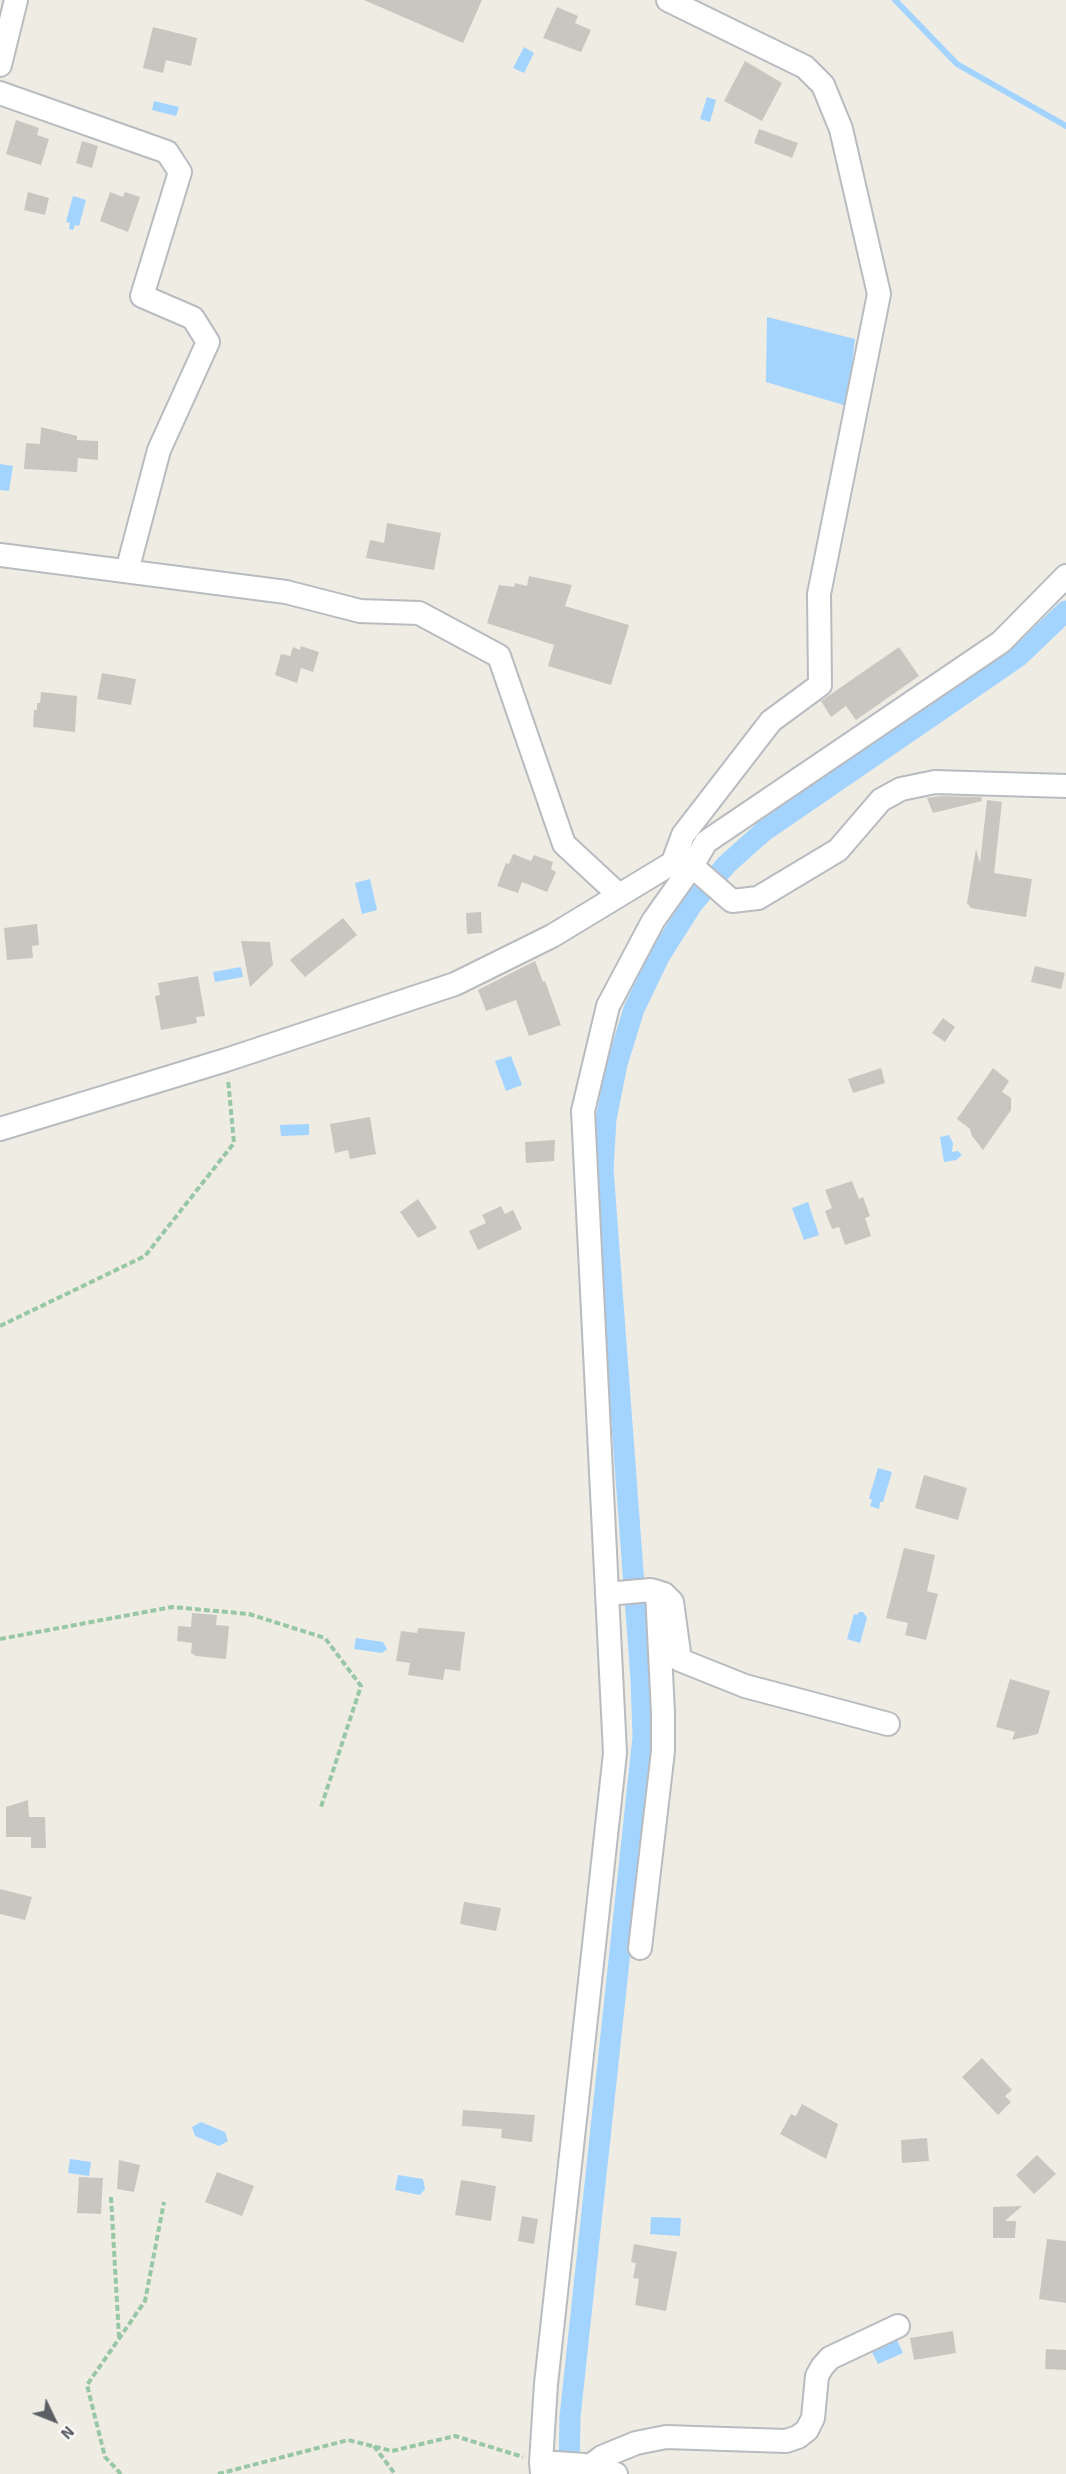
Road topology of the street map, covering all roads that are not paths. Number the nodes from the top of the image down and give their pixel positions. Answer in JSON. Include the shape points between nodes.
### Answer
{"nodes":[{"id":1,"x":16,"y":0,"type":"edge"},
{"id":2,"x":668,"y":0,"type":"edge"},
{"id":3,"x":0,"y":65,"type":"edge"},
{"id":4,"x":0,"y":93,"type":"edge"},
{"id":5,"x":0,"y":555,"type":"edge"},
{"id":6,"x":127,"y":571,"type":"junction"},
{"id":7,"x":1066,"y":576,"type":"edge"},
{"id":8,"x":1066,"y":786,"type":"edge"},
{"id":9,"x":683,"y":864,"type":"junction"},
{"id":10,"x":619,"y":895,"type":"junction"},
{"id":11,"x":0,"y":1129,"type":"edge"},
{"id":12,"x":654,"y":1591,"type":"junction"},
{"id":13,"x":607,"y":1594,"type":"junction"},
{"id":14,"x":888,"y":1724,"type":"dead end"},
{"id":15,"x":640,"y":1948,"type":"dead end"},
{"id":16,"x":898,"y":2326,"type":"dead end"},
{"id":17,"x":587,"y":2465,"type":"junction"},
{"id":18,"x":542,"y":2468,"type":"edge"},
{"id":19,"x":616,"y":2474,"type":"edge"}],
"edges":[{"from":1,"to":3,"type":"street"},
{"from":2,"to":9,"type":"street","via":[[805,67],[823,85],[841,129],[879,294],[819,594],[820,685],[771,721],[683,835]]},
{"from":4,"to":6,"type":"street","via":[[168,152],[180,172],[142,297],[193,318],[208,342],[159,450]]},
{"from":5,"to":6,"type":"street"},
{"from":6,"to":10,"type":"street","via":[[286,592],[360,611],[419,613],[499,656],[564,843]]},
{"from":7,"to":9,"type":"street","via":[[1001,642],[706,842]]},
{"from":8,"to":9,"type":"street","via":[[935,782],[901,789],[881,800],[838,850],[758,898],[732,901]]},
{"from":9,"to":10,"type":"street"},
{"from":9,"to":13,"type":"street","via":[[608,1006],[583,1111]]},
{"from":10,"to":11,"type":"street","via":[[552,936],[455,984]]},
{"from":12,"to":13,"type":"street"},
{"from":12,"to":14,"type":"street","via":[[672,1602],[680,1660],[745,1686]]},
{"from":12,"to":15,"type":"street","via":[[663,1751]]},
{"from":13,"to":18,"type":"street","via":[[615,1753],[546,2384]]},
{"from":16,"to":17,"type":"street","via":[[830,2358],[817,2376],[813,2418],[798,2437],[786,2441],[666,2437],[636,2443]]},
{"from":17,"to":18,"type":"street"},
{"from":17,"to":19,"type":"street"}]}
